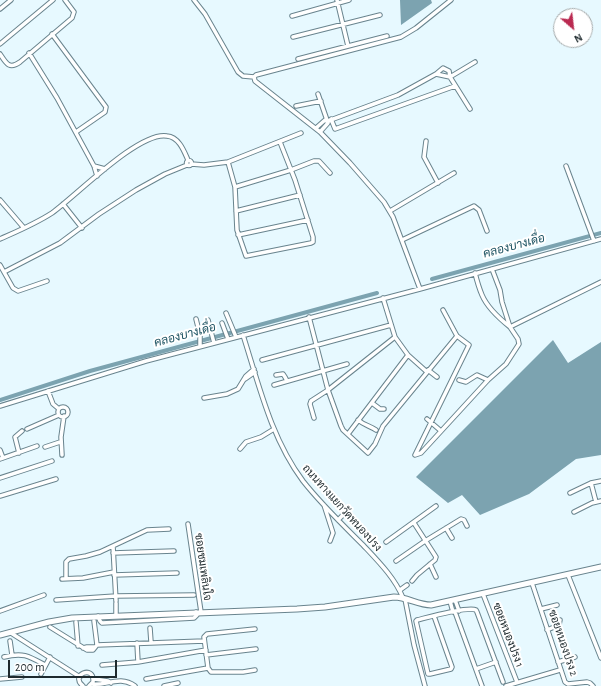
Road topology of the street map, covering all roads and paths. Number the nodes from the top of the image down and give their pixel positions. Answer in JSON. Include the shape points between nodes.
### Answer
{"nodes":[{"id":1,"x":11,"y":0,"type":"edge"},
{"id":2,"x":53,"y":0,"type":"edge"},
{"id":3,"x":65,"y":0,"type":"edge"},
{"id":4,"x":194,"y":0,"type":"edge"},
{"id":5,"x":349,"y":0,"type":"edge"},
{"id":6,"x":451,"y":0,"type":"edge"},
{"id":7,"x":337,"y":2,"type":"edge"},
{"id":8,"x":0,"y":9,"type":"edge"},
{"id":9,"x":380,"y":14,"type":"dead end"},
{"id":10,"x":292,"y":16,"type":"dead end"},
{"id":11,"x":343,"y":24,"type":"junction"},
{"id":12,"x":52,"y":34,"type":"junction"},
{"id":13,"x":387,"y":36,"type":"dead end"},
{"id":14,"x":293,"y":37,"type":"dead end"},
{"id":15,"x":0,"y":44,"type":"edge"},
{"id":16,"x":348,"y":46,"type":"junction"},
{"id":17,"x":29,"y":53,"type":"junction"},
{"id":18,"x":0,"y":54,"type":"edge"},
{"id":19,"x":298,"y":59,"type":"dead end"},
{"id":20,"x":475,"y":62,"type":"dead end"},
{"id":21,"x":436,"y":74,"type":"junction"},
{"id":22,"x":254,"y":77,"type":"junction"},
{"id":23,"x":450,"y":77,"type":"junction"},
{"id":24,"x":455,"y":86,"type":"junction"},
{"id":25,"x":318,"y":94,"type":"dead end"},
{"id":26,"x":321,"y":101,"type":"junction"},
{"id":27,"x":296,"y":106,"type":"dead end"},
{"id":28,"x":470,"y":109,"type":"dead end"},
{"id":29,"x":330,"y":120,"type":"junction"},
{"id":30,"x":316,"y":128,"type":"junction"},
{"id":31,"x":76,"y":132,"type":"junction"},
{"id":32,"x":320,"y":132,"type":"junction"},
{"id":33,"x":301,"y":133,"type":"dead end"},
{"id":34,"x":426,"y":141,"type":"dead end"},
{"id":35,"x":280,"y":142,"type":"junction"},
{"id":36,"x":188,"y":160,"type":"junction"},
{"id":37,"x":228,"y":162,"type":"junction"},
{"id":38,"x":191,"y":164,"type":"junction"},
{"id":39,"x":187,"y":165,"type":"junction"},
{"id":40,"x":94,"y":166,"type":"junction"},
{"id":41,"x":566,"y":166,"type":"dead end"},
{"id":42,"x":106,"y":169,"type":"junction"},
{"id":43,"x":291,"y":170,"type":"junction"},
{"id":44,"x":330,"y":173,"type":"dead end"},
{"id":45,"x":454,"y":173,"type":"dead end"},
{"id":46,"x":97,"y":176,"type":"junction"},
{"id":47,"x":438,"y":183,"type":"junction"},
{"id":48,"x":235,"y":187,"type":"junction"},
{"id":49,"x":300,"y":195,"type":"junction"},
{"id":50,"x":0,"y":200,"type":"edge"},
{"id":51,"x":63,"y":204,"type":"junction"},
{"id":52,"x":6,"y":206,"type":"junction"},
{"id":53,"x":0,"y":209,"type":"edge"},
{"id":54,"x":236,"y":211,"type":"junction"},
{"id":55,"x":390,"y":211,"type":"junction"},
{"id":56,"x":308,"y":220,"type":"junction"},
{"id":57,"x":24,"y":228,"type":"junction"},
{"id":58,"x":82,"y":228,"type":"junction"},
{"id":59,"x":487,"y":231,"type":"dead end"},
{"id":60,"x":238,"y":235,"type":"junction"},
{"id":61,"x":0,"y":239,"type":"edge"},
{"id":62,"x":593,"y":239,"type":"junction"},
{"id":63,"x":601,"y":239,"type":"edge"},
{"id":64,"x":402,"y":240,"type":"junction"},
{"id":65,"x":0,"y":265,"type":"edge"},
{"id":66,"x":492,"y":269,"type":"junction"},
{"id":67,"x":4,"y":272,"type":"junction"},
{"id":68,"x":475,"y":273,"type":"junction"},
{"id":69,"x":47,"y":281,"type":"dead end"},
{"id":70,"x":601,"y":282,"type":"edge"},
{"id":71,"x":420,"y":289,"type":"junction"},
{"id":72,"x":382,"y":298,"type":"junction"},
{"id":73,"x":442,"y":310,"type":"dead end"},
{"id":74,"x":226,"y":313,"type":"dead end"},
{"id":75,"x":309,"y":317,"type":"junction"},
{"id":76,"x":196,"y":319,"type":"dead end"},
{"id":77,"x":208,"y":320,"type":"dead end"},
{"id":78,"x":222,"y":323,"type":"dead end"},
{"id":79,"x":392,"y":325,"type":"junction"},
{"id":80,"x":510,"y":327,"type":"junction"},
{"id":81,"x":234,"y":334,"type":"junction"},
{"id":82,"x":243,"y":335,"type":"junction"},
{"id":83,"x":395,"y":336,"type":"junction"},
{"id":84,"x":457,"y":336,"type":"junction"},
{"id":85,"x":227,"y":337,"type":"junction"},
{"id":86,"x":213,"y":340,"type":"junction"},
{"id":87,"x":200,"y":344,"type":"junction"},
{"id":88,"x":316,"y":346,"type":"junction"},
{"id":89,"x":408,"y":355,"type":"junction"},
{"id":90,"x":262,"y":360,"type":"dead end"},
{"id":91,"x":347,"y":364,"type":"dead end"},
{"id":92,"x":254,"y":371,"type":"junction"},
{"id":93,"x":323,"y":371,"type":"junction"},
{"id":94,"x":428,"y":371,"type":"junction"},
{"id":95,"x":276,"y":375,"type":"dead end"},
{"id":96,"x":437,"y":377,"type":"dead end"},
{"id":97,"x":459,"y":380,"type":"dead end"},
{"id":98,"x":488,"y":380,"type":"junction"},
{"id":99,"x":287,"y":381,"type":"junction"},
{"id":100,"x":274,"y":385,"type":"dead end"},
{"id":101,"x":328,"y":390,"type":"junction"},
{"id":102,"x":48,"y":391,"type":"junction"},
{"id":103,"x":204,"y":398,"type":"dead end"},
{"id":104,"x":372,"y":403,"type":"junction"},
{"id":105,"x":0,"y":406,"type":"edge"},
{"id":106,"x":59,"y":409,"type":"junction"},
{"id":107,"x":384,"y":409,"type":"dead end"},
{"id":108,"x":59,"y":415,"type":"junction"},
{"id":109,"x":64,"y":416,"type":"junction"},
{"id":110,"x":314,"y":418,"type":"dead end"},
{"id":111,"x":427,"y":419,"type":"dead end"},
{"id":112,"x":358,"y":420,"type":"junction"},
{"id":113,"x":431,"y":423,"type":"junction"},
{"id":114,"x":28,"y":428,"type":"dead end"},
{"id":115,"x":274,"y":429,"type":"junction"},
{"id":116,"x":376,"y":430,"type":"dead end"},
{"id":117,"x":22,"y":431,"type":"dead end"},
{"id":118,"x":441,"y":431,"type":"junction"},
{"id":119,"x":348,"y":434,"type":"junction"},
{"id":120,"x":60,"y":442,"type":"junction"},
{"id":121,"x":37,"y":446,"type":"dead end"},
{"id":122,"x":45,"y":447,"type":"dead end"},
{"id":123,"x":240,"y":449,"type":"dead end"},
{"id":124,"x":0,"y":450,"type":"edge"},
{"id":125,"x":19,"y":453,"type":"junction"},
{"id":126,"x":62,"y":455,"type":"dead end"},
{"id":127,"x":1,"y":459,"type":"edge"},
{"id":128,"x":52,"y":461,"type":"dead end"},
{"id":129,"x":0,"y":478,"type":"edge"},
{"id":130,"x":56,"y":479,"type":"dead end"},
{"id":131,"x":601,"y":481,"type":"edge"},
{"id":132,"x":590,"y":483,"type":"junction"},
{"id":133,"x":570,"y":493,"type":"dead end"},
{"id":134,"x":0,"y":496,"type":"edge"},
{"id":135,"x":601,"y":501,"type":"edge"},
{"id":136,"x":596,"y":502,"type":"junction"},
{"id":137,"x":323,"y":504,"type":"junction"},
{"id":138,"x":436,"y":506,"type":"dead end"},
{"id":139,"x":348,"y":510,"type":"dead end"},
{"id":140,"x":574,"y":512,"type":"dead end"},
{"id":141,"x":339,"y":519,"type":"junction"},
{"id":142,"x":414,"y":523,"type":"junction"},
{"id":143,"x":188,"y":524,"type":"dead end"},
{"id":144,"x":467,"y":526,"type":"dead end"},
{"id":145,"x":446,"y":528,"type":"junction"},
{"id":146,"x":169,"y":529,"type":"dead end"},
{"id":147,"x":452,"y":538,"type":"dead end"},
{"id":148,"x":330,"y":541,"type":"dead end"},
{"id":149,"x":425,"y":541,"type":"junction"},
{"id":150,"x":386,"y":542,"type":"dead end"},
{"id":151,"x":113,"y":546,"type":"junction"},
{"id":152,"x":174,"y":551,"type":"dead end"},
{"id":153,"x":113,"y":553,"type":"junction"},
{"id":154,"x":396,"y":561,"type":"dead end"},
{"id":155,"x":430,"y":564,"type":"junction"},
{"id":156,"x":601,"y":567,"type":"edge"},
{"id":157,"x":114,"y":573,"type":"junction"},
{"id":158,"x":177,"y":573,"type":"dead end"},
{"id":159,"x":568,"y":574,"type":"junction"},
{"id":160,"x":436,"y":577,"type":"dead end"},
{"id":161,"x":412,"y":581,"type":"dead end"},
{"id":162,"x":532,"y":583,"type":"junction"},
{"id":163,"x":406,"y":585,"type":"dead end"},
{"id":164,"x":401,"y":589,"type":"junction"},
{"id":165,"x":483,"y":594,"type":"junction"},
{"id":166,"x":44,"y":595,"type":"dead end"},
{"id":167,"x":194,"y":595,"type":"dead end"},
{"id":168,"x":116,"y":596,"type":"junction"},
{"id":169,"x":404,"y":599,"type":"junction"},
{"id":170,"x":56,"y":600,"type":"dead end"},
{"id":171,"x":452,"y":601,"type":"junction"},
{"id":172,"x":557,"y":605,"type":"dead end"},
{"id":173,"x":541,"y":609,"type":"junction"},
{"id":174,"x":0,"y":611,"type":"edge"},
{"id":175,"x":199,"y":612,"type":"junction"},
{"id":176,"x":456,"y":612,"type":"junction"},
{"id":177,"x":116,"y":614,"type":"junction"},
{"id":178,"x":98,"y":616,"type":"junction"},
{"id":179,"x":434,"y":616,"type":"junction"},
{"id":180,"x":560,"y":620,"type":"dead end"},
{"id":181,"x":94,"y":621,"type":"dead end"},
{"id":182,"x":76,"y":622,"type":"dead end"},
{"id":183,"x":150,"y":622,"type":"junction"},
{"id":184,"x":50,"y":627,"type":"dead end"},
{"id":185,"x":255,"y":629,"type":"dead end"},
{"id":186,"x":547,"y":630,"type":"junction"},
{"id":187,"x":11,"y":633,"type":"junction"},
{"id":188,"x":0,"y":636,"type":"edge"},
{"id":189,"x":10,"y":641,"type":"dead end"},
{"id":190,"x":204,"y":641,"type":"junction"},
{"id":191,"x":151,"y":642,"type":"junction"},
{"id":192,"x":137,"y":643,"type":"junction"},
{"id":193,"x":30,"y":645,"type":"junction"},
{"id":194,"x":78,"y":646,"type":"junction"},
{"id":195,"x":96,"y":646,"type":"junction"},
{"id":196,"x":256,"y":649,"type":"dead end"},
{"id":197,"x":206,"y":652,"type":"junction"},
{"id":198,"x":12,"y":655,"type":"junction"},
{"id":199,"x":26,"y":655,"type":"junction"},
{"id":200,"x":4,"y":657,"type":"dead end"},
{"id":201,"x":575,"y":657,"type":"dead end"},
{"id":202,"x":50,"y":658,"type":"junction"},
{"id":203,"x":601,"y":658,"type":"edge"},
{"id":204,"x":138,"y":662,"type":"junction"},
{"id":205,"x":496,"y":662,"type":"junction"},
{"id":206,"x":558,"y":662,"type":"junction"},
{"id":207,"x":45,"y":665,"type":"junction"},
{"id":208,"x":102,"y":665,"type":"dead end"},
{"id":209,"x":208,"y":668,"type":"junction"},
{"id":210,"x":476,"y":669,"type":"junction"},
{"id":211,"x":255,"y":670,"type":"dead end"},
{"id":212,"x":560,"y":670,"type":"junction"},
{"id":213,"x":41,"y":674,"type":"dead end"},
{"id":214,"x":22,"y":677,"type":"dead end"},
{"id":215,"x":80,"y":677,"type":"junction"},
{"id":216,"x":0,"y":679,"type":"edge"},
{"id":217,"x":146,"y":679,"type":"dead end"},
{"id":218,"x":94,"y":680,"type":"junction"},
{"id":219,"x":517,"y":682,"type":"junction"},
{"id":220,"x":111,"y":683,"type":"junction"},
{"id":221,"x":178,"y":684,"type":"dead end"},
{"id":222,"x":505,"y":684,"type":"edge"},
{"id":223,"x":90,"y":685,"type":"edge"},
{"id":224,"x":83,"y":686,"type":"edge"},
{"id":225,"x":136,"y":686,"type":"edge"},
{"id":226,"x":164,"y":686,"type":"edge"},
{"id":227,"x":425,"y":686,"type":"edge"},
{"id":228,"x":482,"y":686,"type":"edge"},
{"id":229,"x":592,"y":686,"type":"edge"}],
"edges":[{"from":1,"to":8,"type":"street"},
{"from":2,"to":15,"type":"street"},
{"from":3,"to":12,"type":"street","via":[[74,16]]},
{"from":4,"to":22,"type":"street","via":[[205,14],[238,72],[243,76]]},
{"from":5,"to":7,"type":"street"},
{"from":6,"to":22,"type":"street","via":[[401,37]]},
{"from":7,"to":10,"type":"street"},
{"from":7,"to":11,"type":"street"},
{"from":9,"to":11,"type":"street"},
{"from":11,"to":14,"type":"street"},
{"from":11,"to":16,"type":"street"},
{"from":12,"to":17,"type":"street"},
{"from":12,"to":31,"type":"street","via":[[106,107],[105,112]]},
{"from":13,"to":16,"type":"street"},
{"from":16,"to":19,"type":"street"},
{"from":17,"to":18,"type":"street","via":[[12,66],[6,63]]},
{"from":17,"to":31,"type":"street"},
{"from":20,"to":23,"type":"street"},
{"from":21,"to":23,"type":"street"},
{"from":21,"to":23,"type":"street","via":[[445,68],[449,71]]},
{"from":21,"to":29,"type":"street","via":[[398,95]]},
{"from":22,"to":30,"type":"street","via":[[255,81]]},
{"from":23,"to":24,"type":"street"},
{"from":24,"to":28,"type":"street"},
{"from":24,"to":29,"type":"street","via":[[335,129]]},
{"from":25,"to":26,"type":"street"},
{"from":26,"to":27,"type":"street"},
{"from":26,"to":29,"type":"street"},
{"from":29,"to":30,"type":"street","via":[[323,121]]},
{"from":29,"to":32,"type":"street"},
{"from":30,"to":32,"type":"street"},
{"from":31,"to":40,"type":"street"},
{"from":32,"to":55,"type":"street"},
{"from":33,"to":35,"type":"street"},
{"from":34,"to":47,"type":"street","via":[[425,160]]},
{"from":35,"to":37,"type":"street"},
{"from":35,"to":43,"type":"street"},
{"from":36,"to":38,"type":"street"},
{"from":36,"to":39,"type":"street"},
{"from":36,"to":42,"type":"street","via":[[176,140],[162,135],[130,150]]},
{"from":37,"to":38,"type":"street"},
{"from":37,"to":48,"type":"street"},
{"from":38,"to":39,"type":"street"},
{"from":39,"to":58,"type":"street","via":[[136,190]]},
{"from":40,"to":42,"type":"street"},
{"from":40,"to":46,"type":"street"},
{"from":41,"to":62,"type":"street"},
{"from":42,"to":46,"type":"street"},
{"from":43,"to":44,"type":"street","via":[[319,161]]},
{"from":43,"to":48,"type":"street"},
{"from":43,"to":49,"type":"street"},
{"from":45,"to":47,"type":"street"},
{"from":46,"to":51,"type":"street"},
{"from":47,"to":55,"type":"street"},
{"from":48,"to":54,"type":"street"},
{"from":49,"to":54,"type":"street"},
{"from":49,"to":56,"type":"street"},
{"from":50,"to":52,"type":"street"},
{"from":51,"to":57,"type":"street","via":[[41,220]]},
{"from":51,"to":58,"type":"street"},
{"from":52,"to":53,"type":"street"},
{"from":52,"to":57,"type":"street"},
{"from":54,"to":60,"type":"street"},
{"from":55,"to":64,"type":"street"},
{"from":56,"to":60,"type":"street"},
{"from":56,"to":60,"type":"street","via":[[313,240],[309,244],[246,256]]},
{"from":57,"to":61,"type":"street"},
{"from":58,"to":67,"type":"street","via":[[44,252]]},
{"from":59,"to":64,"type":"street","via":[[479,210],[474,206]]},
{"from":62,"to":63,"type":"street"},
{"from":62,"to":66,"type":"street"},
{"from":64,"to":71,"type":"street"},
{"from":65,"to":67,"type":"street"},
{"from":66,"to":68,"type":"street"},
{"from":66,"to":80,"type":"street"},
{"from":67,"to":69,"type":"street","via":[[13,288],[18,291]]},
{"from":68,"to":71,"type":"street"},
{"from":68,"to":80,"type":"street","via":[[486,302]]},
{"from":70,"to":80,"type":"street"},
{"from":71,"to":72,"type":"street"},
{"from":72,"to":75,"type":"street"},
{"from":72,"to":79,"type":"street"},
{"from":73,"to":84,"type":"street"},
{"from":74,"to":81,"type":"street"},
{"from":75,"to":82,"type":"street"},
{"from":75,"to":88,"type":"street"},
{"from":76,"to":87,"type":"street"},
{"from":77,"to":86,"type":"street"},
{"from":78,"to":85,"type":"street"},
{"from":79,"to":83,"type":"street"},
{"from":79,"to":88,"type":"street"},
{"from":80,"to":98,"type":"street","via":[[519,344],[506,364]]},
{"from":81,"to":82,"type":"street"},
{"from":81,"to":85,"type":"street"},
{"from":82,"to":92,"type":"street","name":"ถนนทางแยกวัดหนองปรง"},
{"from":83,"to":89,"type":"street"},
{"from":83,"to":101,"type":"street"},
{"from":84,"to":94,"type":"street"},
{"from":84,"to":113,"type":"street","via":[[469,345]]},
{"from":85,"to":86,"type":"street"},
{"from":86,"to":87,"type":"street"},
{"from":87,"to":102,"type":"street"},
{"from":88,"to":90,"type":"street"},
{"from":88,"to":93,"type":"street"},
{"from":89,"to":94,"type":"street"},
{"from":89,"to":104,"type":"street"},
{"from":91,"to":93,"type":"street"},
{"from":92,"to":103,"type":"street","via":[[233,392]]},
{"from":92,"to":115,"type":"street","name":"ถนนทางแยกวัดหนองปรง"},
{"from":93,"to":99,"type":"street"},
{"from":93,"to":101,"type":"street"},
{"from":94,"to":96,"type":"street"},
{"from":94,"to":119,"type":"street","via":[[383,426],[370,452]]},
{"from":95,"to":99,"type":"street","via":[[283,374]]},
{"from":97,"to":98,"type":"street","via":[[466,382],[477,375]]},
{"from":98,"to":118,"type":"street"},
{"from":99,"to":100,"type":"street"},
{"from":101,"to":110,"type":"street","via":[[311,401]]},
{"from":101,"to":119,"type":"street","via":[[341,426]]},
{"from":102,"to":105,"type":"street"},
{"from":102,"to":106,"type":"street","via":[[53,404]]},
{"from":104,"to":107,"type":"street"},
{"from":104,"to":112,"type":"street"},
{"from":106,"to":108,"type":"street"},
{"from":106,"to":109,"type":"street","via":[[67,409],[68,414]]},
{"from":108,"to":109,"type":"street"},
{"from":108,"to":114,"type":"street"},
{"from":109,"to":120,"type":"street"},
{"from":111,"to":113,"type":"street"},
{"from":112,"to":116,"type":"street"},
{"from":112,"to":119,"type":"street"},
{"from":113,"to":118,"type":"street"},
{"from":113,"to":118,"type":"street","via":[[415,454],[422,453]]},
{"from":115,"to":123,"type":"street","via":[[246,442]]},
{"from":115,"to":137,"type":"street","name":"ถนนทางแยกวัดหนองปรง","via":[[295,470]]},
{"from":117,"to":125,"type":"street","via":[[15,437]]},
{"from":120,"to":122,"type":"street"},
{"from":120,"to":126,"type":"street"},
{"from":121,"to":125,"type":"street"},
{"from":124,"to":127,"type":"street"},
{"from":125,"to":127,"type":"street"},
{"from":128,"to":129,"type":"street"},
{"from":130,"to":134,"type":"street"},
{"from":131,"to":132,"type":"street"},
{"from":132,"to":133,"type":"street"},
{"from":132,"to":136,"type":"street"},
{"from":135,"to":136,"type":"street"},
{"from":136,"to":140,"type":"street"},
{"from":137,"to":141,"type":"street","name":"ถนนทางแยกวัดหนองปรง"},
{"from":137,"to":148,"type":"street","via":[[333,533]]},
{"from":138,"to":142,"type":"street"},
{"from":139,"to":141,"type":"street"},
{"from":141,"to":164,"type":"street","name":"ถนนทางแยกวัดหนองปรง"},
{"from":142,"to":149,"type":"street"},
{"from":142,"to":150,"type":"street"},
{"from":143,"to":175,"type":"street","name":"ซอยชมเพลินใจ"},
{"from":144,"to":145,"type":"street","via":[[462,519]]},
{"from":145,"to":147,"type":"street"},
{"from":145,"to":149,"type":"street"},
{"from":146,"to":151,"type":"street","via":[[147,530]]},
{"from":149,"to":154,"type":"street"},
{"from":149,"to":155,"type":"street","via":[[436,556]]},
{"from":151,"to":153,"type":"street"},
{"from":151,"to":157,"type":"street","via":[[92,555],[67,561],[64,579]]},
{"from":152,"to":153,"type":"street"},
{"from":153,"to":157,"type":"street"},
{"from":155,"to":160,"type":"street"},
{"from":155,"to":161,"type":"street"},
{"from":156,"to":159,"type":"street"},
{"from":157,"to":158,"type":"street"},
{"from":157,"to":168,"type":"street"},
{"from":159,"to":162,"type":"street"},
{"from":159,"to":203,"type":"street"},
{"from":162,"to":165,"type":"street"},
{"from":162,"to":173,"type":"street","name":"ซอยหนองปรง 2"},
{"from":163,"to":164,"type":"street"},
{"from":164,"to":169,"type":"street","name":"ถนนทางแยกวัดหนองปรง"},
{"from":165,"to":171,"type":"street"},
{"from":165,"to":219,"type":"street","name":"ซอยหนองปรง 1"},
{"from":166,"to":174,"type":"street"},
{"from":167,"to":168,"type":"street"},
{"from":168,"to":170,"type":"street"},
{"from":168,"to":177,"type":"street"},
{"from":169,"to":171,"type":"street","via":[[426,605]]},
{"from":169,"to":175,"type":"street","via":[[394,596],[325,607]]},
{"from":169,"to":227,"type":"street","name":"ถนนทางแยกวัดหนองปรง"},
{"from":171,"to":176,"type":"street"},
{"from":172,"to":173,"type":"street"},
{"from":173,"to":186,"type":"street","name":"ซอยหนองปรง 2"},
{"from":175,"to":183,"type":"street"},
{"from":176,"to":179,"type":"street"},
{"from":176,"to":205,"type":"street","via":[[476,610]]},
{"from":176,"to":210,"type":"street"},
{"from":177,"to":178,"type":"street"},
{"from":177,"to":183,"type":"street"},
{"from":178,"to":183,"type":"street","via":[[102,623]]},
{"from":178,"to":187,"type":"street","via":[[48,622]]},
{"from":179,"to":179,"type":"street","via":[[416,622],[429,674],[452,667]]},
{"from":180,"to":186,"type":"street","via":[[559,625]]},
{"from":181,"to":195,"type":"street"},
{"from":182,"to":194,"type":"street"},
{"from":183,"to":191,"type":"street"},
{"from":184,"to":194,"type":"street"},
{"from":185,"to":190,"type":"street","via":[[207,634]]},
{"from":186,"to":206,"type":"street","name":"ซอยหนองปรง 2"},
{"from":187,"to":188,"type":"street"},
{"from":187,"to":193,"type":"street"},
{"from":189,"to":198,"type":"street"},
{"from":190,"to":191,"type":"street"},
{"from":190,"to":197,"type":"street"},
{"from":191,"to":192,"type":"street"},
{"from":192,"to":195,"type":"street"},
{"from":192,"to":204,"type":"street"},
{"from":193,"to":199,"type":"street"},
{"from":193,"to":202,"type":"street"},
{"from":194,"to":195,"type":"street","via":[[91,651]]},
{"from":196,"to":197,"type":"street"},
{"from":197,"to":204,"type":"street"},
{"from":197,"to":209,"type":"street"},
{"from":198,"to":199,"type":"street"},
{"from":198,"to":200,"type":"street"},
{"from":199,"to":207,"type":"street"},
{"from":201,"to":206,"type":"street"},
{"from":202,"to":207,"type":"street"},
{"from":202,"to":215,"type":"street"},
{"from":204,"to":208,"type":"street"},
{"from":205,"to":210,"type":"street"},
{"from":205,"to":222,"type":"street"},
{"from":206,"to":212,"type":"street","name":"ซอยหนองปรง 2"},
{"from":207,"to":213,"type":"street"},
{"from":209,"to":211,"type":"street","via":[[213,673]]},
{"from":209,"to":217,"type":"street"},
{"from":210,"to":228,"type":"street"},
{"from":212,"to":219,"type":"street"},
{"from":212,"to":229,"type":"street","name":"ซอยหนองปรง 2","via":[[566,683],[587,682]]},
{"from":214,"to":216,"type":"street"},
{"from":215,"to":218,"type":"street","via":[[88,672]]},
{"from":215,"to":224,"type":"street","via":[[79,681]]},
{"from":218,"to":220,"type":"street","via":[[108,680]]},
{"from":218,"to":223,"type":"street"},
{"from":219,"to":222,"type":"street"},
{"from":220,"to":223,"type":"street"},
{"from":220,"to":225,"type":"street","via":[[124,682]]},
{"from":221,"to":226,"type":"street"}]}
